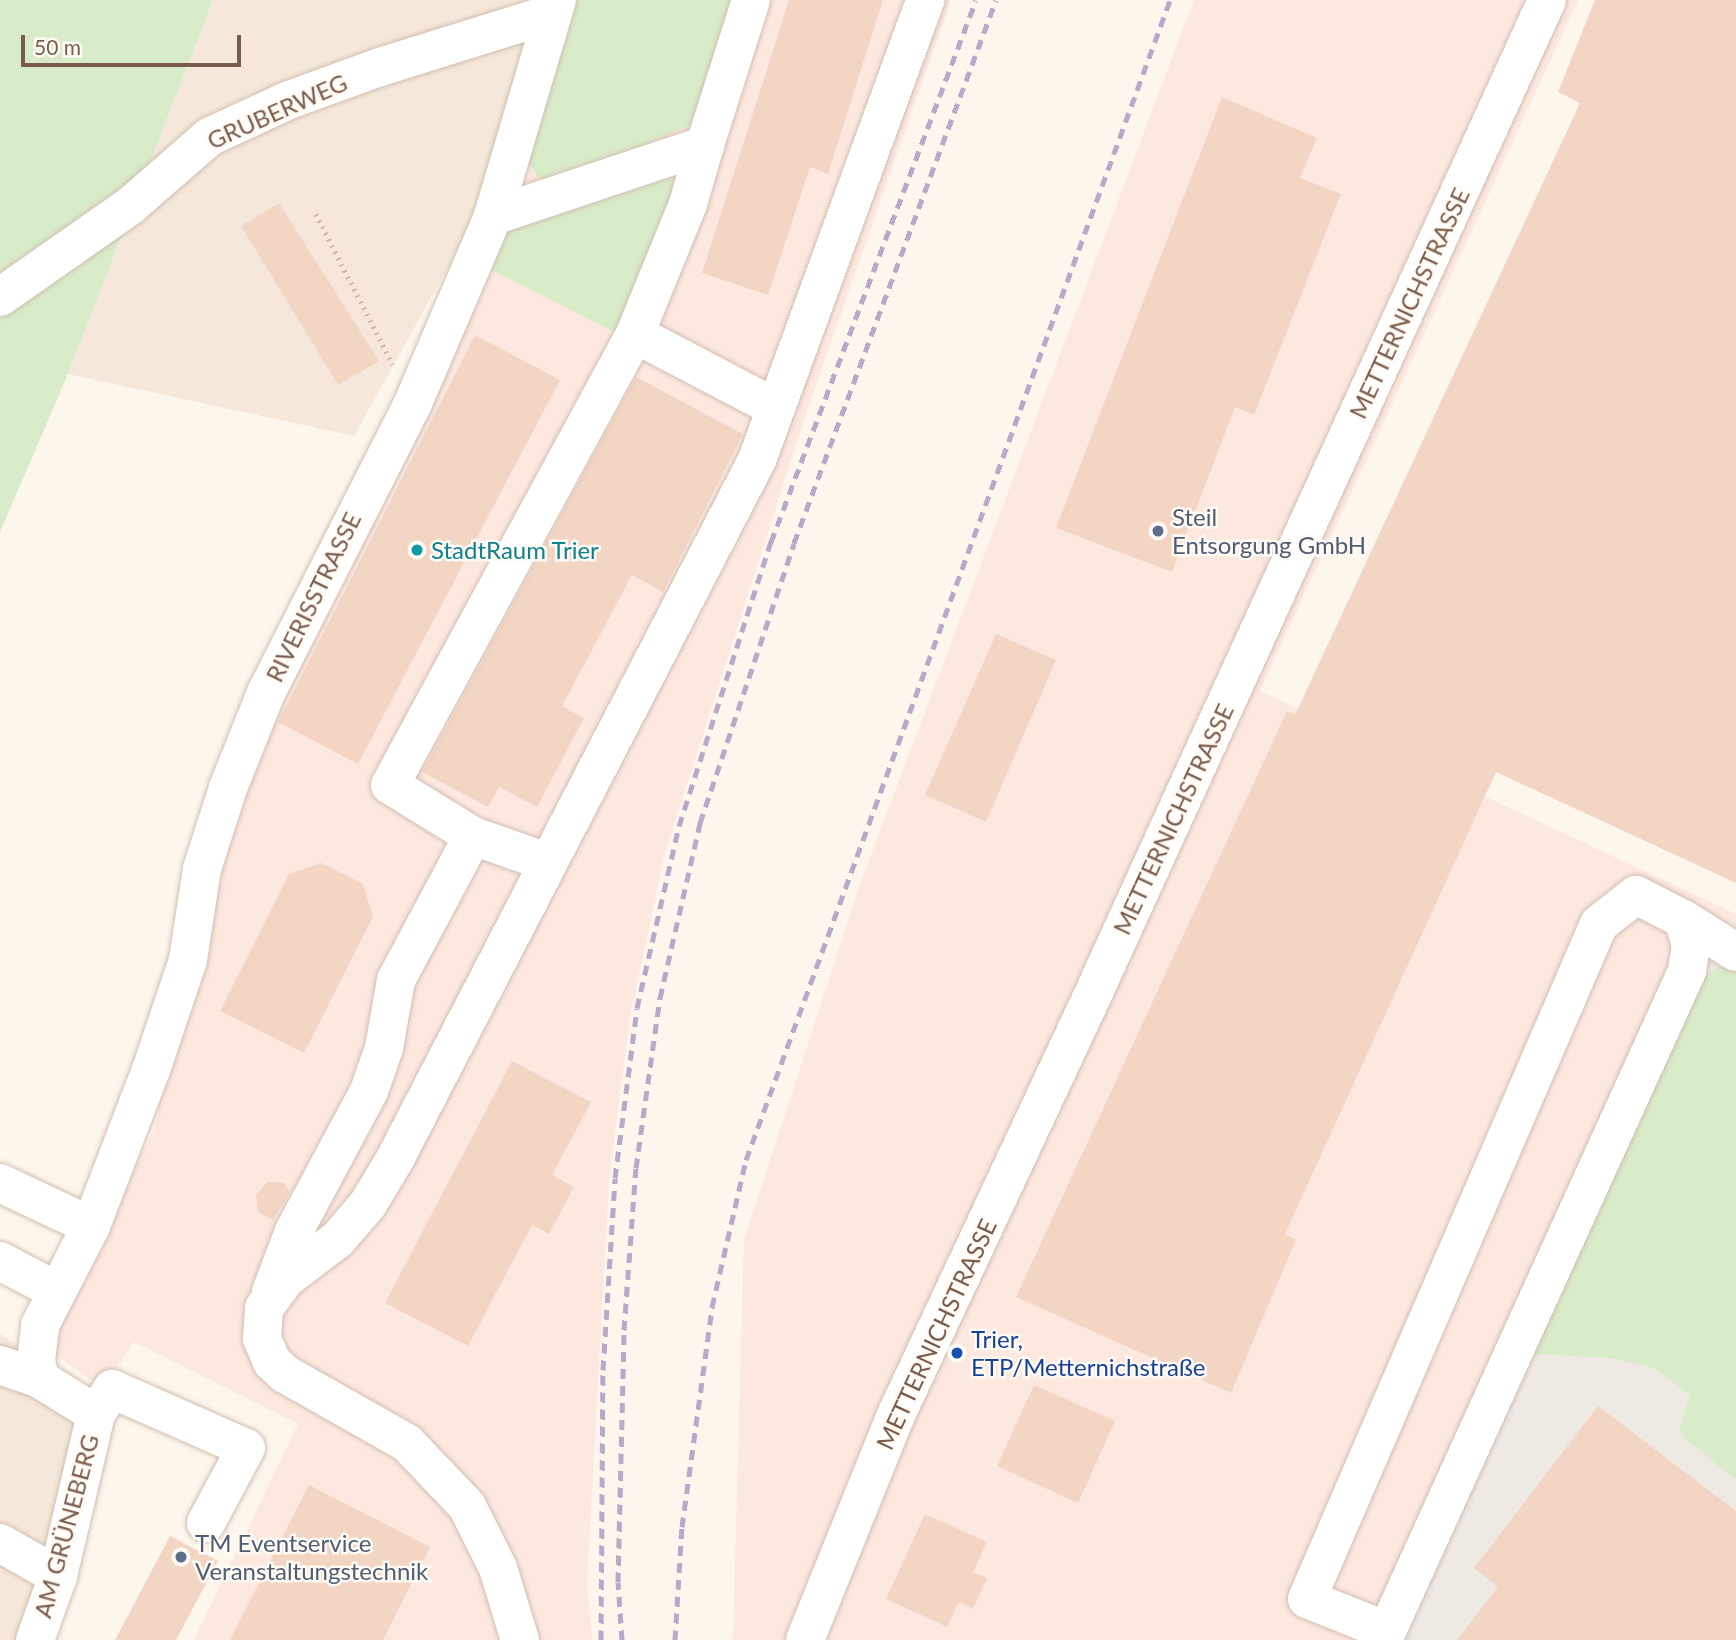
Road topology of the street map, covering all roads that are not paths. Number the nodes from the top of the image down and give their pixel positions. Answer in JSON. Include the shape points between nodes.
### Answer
{"nodes":[{"id":1,"x":751,"y":0,"type":"edge"},
{"id":2,"x":925,"y":0,"type":"edge"},
{"id":3,"x":1547,"y":0,"type":"edge"},
{"id":4,"x":555,"y":7,"type":"edge"},
{"id":5,"x":705,"y":145,"type":"junction"},
{"id":6,"x":493,"y":216,"type":"junction"},
{"id":7,"x":0,"y":297,"type":"edge"},
{"id":8,"x":635,"y":334,"type":"junction"},
{"id":9,"x":776,"y":408,"type":"junction"},
{"id":10,"x":473,"y":836,"type":"junction"},
{"id":11,"x":547,"y":862,"type":"junction"},
{"id":12,"x":1683,"y":919,"type":"junction"},
{"id":13,"x":1736,"y":952,"type":"edge"},
{"id":14,"x":0,"y":1183,"type":"edge"},
{"id":15,"x":95,"y":1215,"type":"junction"},
{"id":16,"x":0,"y":1261,"type":"edge"},
{"id":17,"x":55,"y":1290,"type":"junction"},
{"id":18,"x":269,"y":1296,"type":"junction"},
{"id":19,"x":0,"y":1365,"type":"edge"},
{"id":20,"x":40,"y":1379,"type":"junction"},
{"id":21,"x":96,"y":1414,"type":"junction"},
{"id":22,"x":206,"y":1523,"type":"dead end"},
{"id":23,"x":0,"y":1544,"type":"edge"},
{"id":24,"x":58,"y":1576,"type":"junction"},
{"id":25,"x":1385,"y":1636,"type":"edge"},
{"id":26,"x":35,"y":1640,"type":"edge"},
{"id":27,"x":520,"y":1640,"type":"edge"},
{"id":28,"x":805,"y":1640,"type":"edge"}],
"edges":[{"from":1,"to":5,"type":"street"},
{"from":2,"to":9,"type":"street"},
{"from":3,"to":28,"type":"street","name":"METTERNICHSTRASSE","via":[[896,1415]]},
{"from":4,"to":6,"type":"street","name":"RIVERISSTRASSE"},
{"from":4,"to":7,"type":"street","name":"GRUBERWEG","via":[[367,71],[209,137],[130,206]]},
{"from":5,"to":6,"type":"street"},
{"from":5,"to":8,"type":"street","via":[[688,204]]},
{"from":6,"to":15,"type":"street","name":"RIVERISSTRASSE","via":[[413,403],[266,693],[228,788],[202,869],[183,978]]},
{"from":8,"to":9,"type":"street"},
{"from":8,"to":10,"type":"street","via":[[390,785]]},
{"from":9,"to":11,"type":"street","via":[[757,460]]},
{"from":10,"to":11,"type":"street"},
{"from":10,"to":18,"type":"street","via":[[396,980],[384,1048],[369,1091],[294,1231]]},
{"from":11,"to":18,"type":"street","via":[[368,1204],[338,1239]]},
{"from":12,"to":13,"type":"street"},
{"from":12,"to":25,"type":"street","via":[[1691,945],[1687,971]]},
{"from":12,"to":25,"type":"street","via":[[1636,895],[1599,924],[1307,1599]]},
{"from":14,"to":15,"type":"street"},
{"from":15,"to":17,"type":"street"},
{"from":16,"to":17,"type":"street"},
{"from":17,"to":20,"type":"street","via":[[40,1325],[36,1360]]},
{"from":18,"to":27,"type":"street","via":[[260,1325],[272,1362],[285,1374],[407,1443],[431,1464],[484,1534]]},
{"from":19,"to":20,"type":"street","name":"AM GRÜNEBERG"},
{"from":20,"to":21,"type":"street","name":"AM GRÜNEBERG"},
{"from":21,"to":22,"type":"street","via":[[112,1390],[246,1448]]},
{"from":21,"to":24,"type":"street","name":"AM GRÜNEBERG"},
{"from":23,"to":24,"type":"street"},
{"from":24,"to":26,"type":"street","name":"AM GRÜNEBERG"}]}
